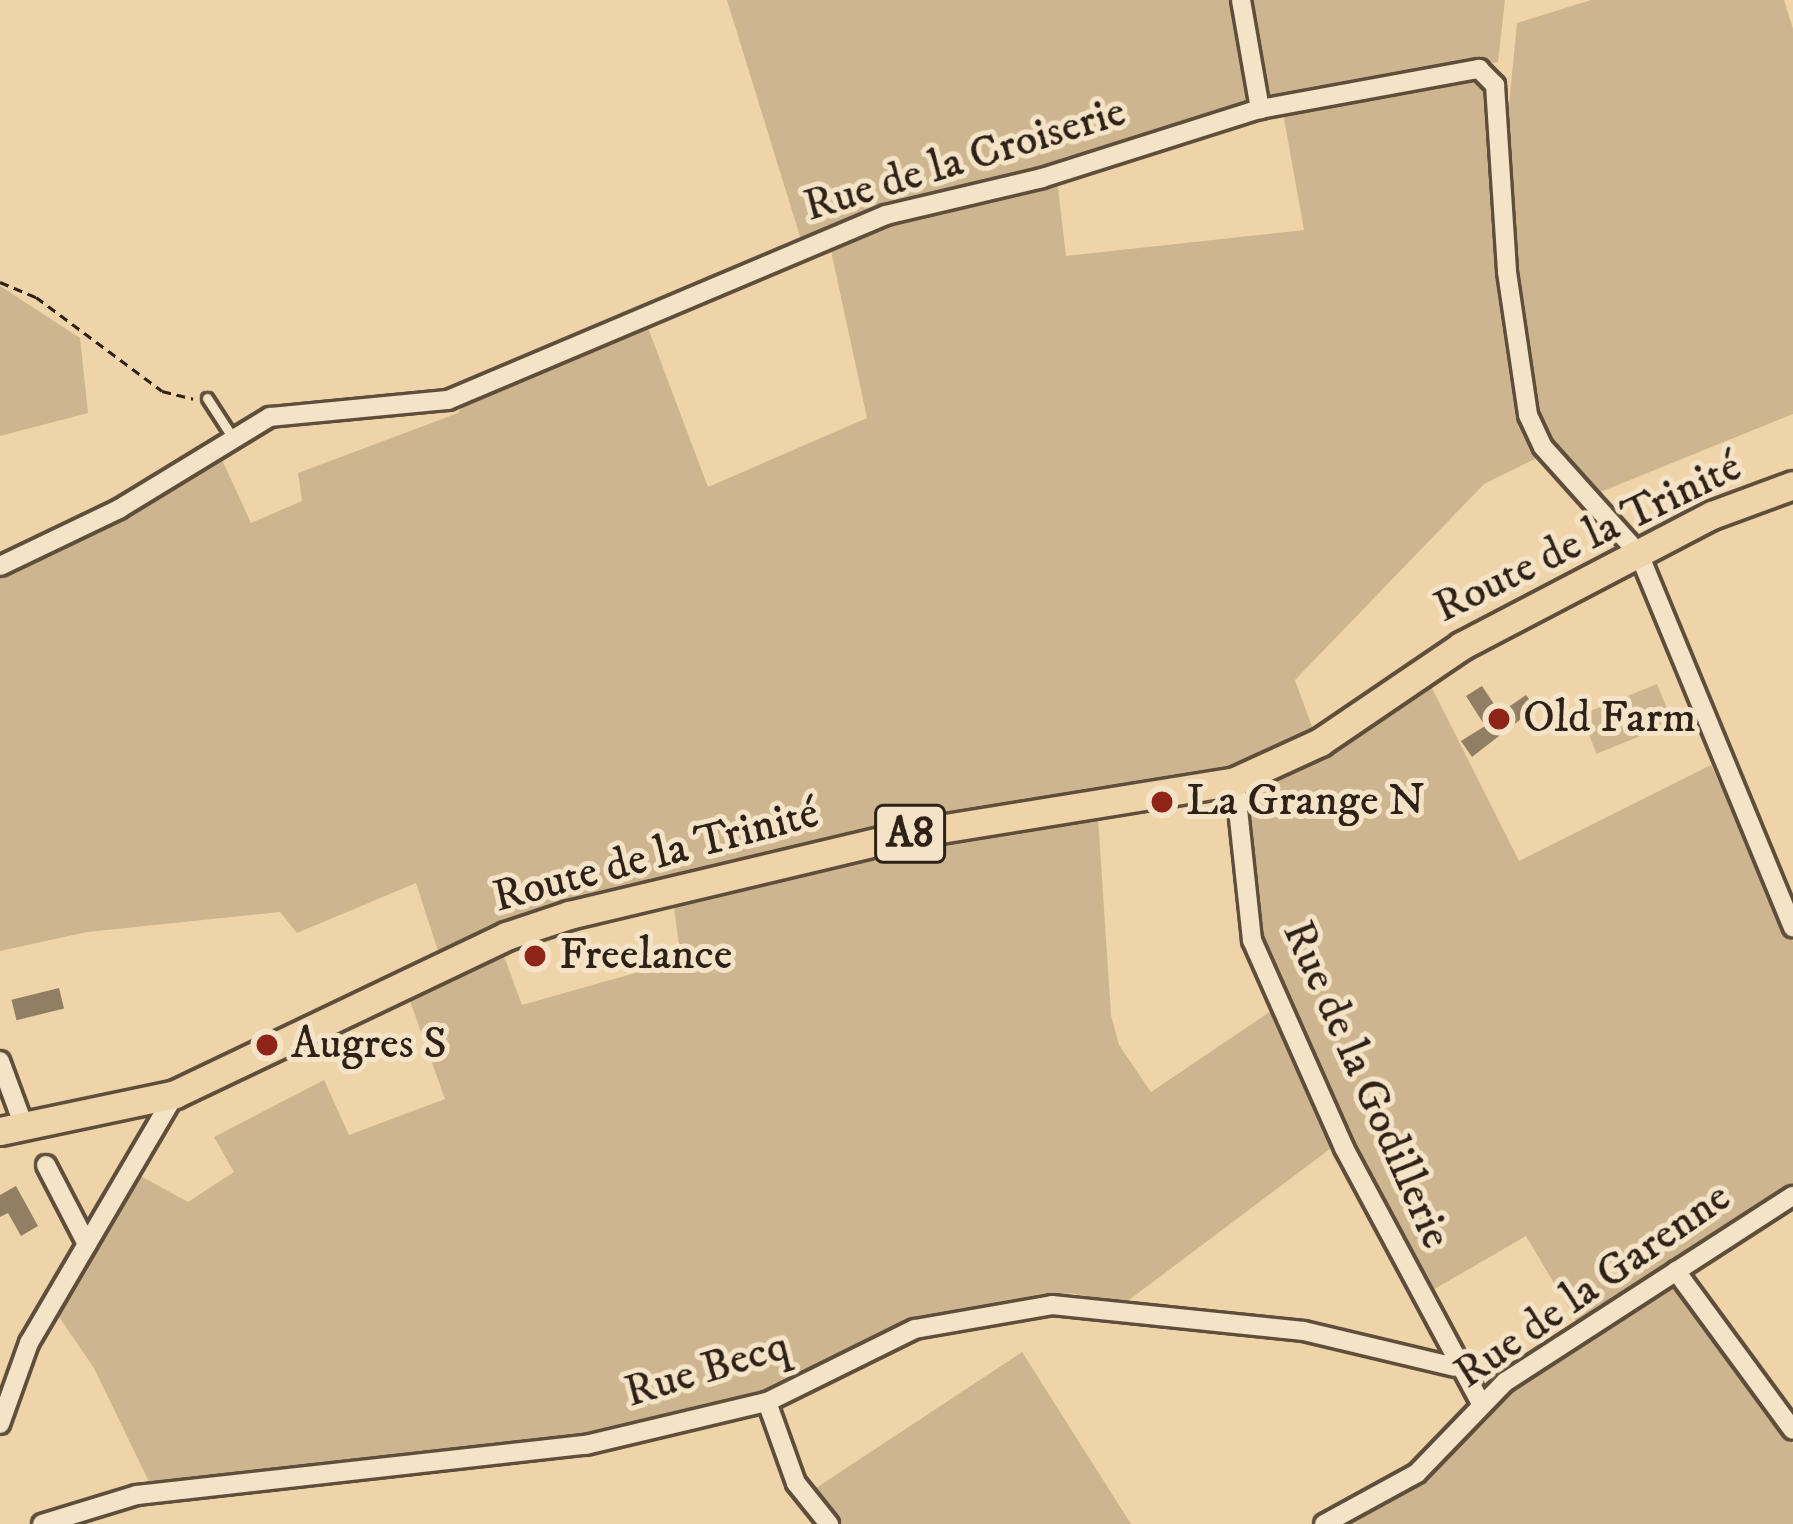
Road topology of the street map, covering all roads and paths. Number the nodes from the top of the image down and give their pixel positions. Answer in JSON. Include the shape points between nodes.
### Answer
{"nodes":[{"id":1,"x":1241,"y":0,"type":"edge"},
{"id":2,"x":1260,"y":109,"type":"junction"},
{"id":3,"x":0,"y":282,"type":"edge"},
{"id":4,"x":207,"y":398,"type":"joint"},
{"id":5,"x":231,"y":435,"type":"junction"},
{"id":6,"x":1793,"y":485,"type":"edge"},
{"id":7,"x":1639,"y":554,"type":"junction"},
{"id":8,"x":0,"y":566,"type":"edge"},
{"id":9,"x":1234,"y":781,"type":"junction"},
{"id":10,"x":1793,"y":928,"type":"edge"},
{"id":11,"x":0,"y":1061,"type":"edge"},
{"id":12,"x":175,"y":1094,"type":"junction"},
{"id":13,"x":13,"y":1130,"type":"edge"},
{"id":14,"x":46,"y":1165,"type":"dead end"},
{"id":15,"x":1793,"y":1196,"type":"edge"},
{"id":16,"x":87,"y":1244,"type":"junction"},
{"id":17,"x":1676,"y":1271,"type":"junction"},
{"id":18,"x":1455,"y":1367,"type":"junction"},
{"id":19,"x":767,"y":1402,"type":"junction"},
{"id":20,"x":1481,"y":1404,"type":"junction"},
{"id":21,"x":0,"y":1424,"type":"edge"},
{"id":22,"x":1793,"y":1430,"type":"edge"},
{"id":23,"x":106,"y":1504,"type":"junction"},
{"id":24,"x":42,"y":1524,"type":"edge"},
{"id":25,"x":116,"y":1524,"type":"edge"},
{"id":26,"x":830,"y":1524,"type":"edge"},
{"id":27,"x":1324,"y":1524,"type":"edge"}],
"edges":[{"from":1,"to":2,"type":"street"},
{"from":2,"to":5,"type":"street","name":"Rue de la Croiserie","via":[[1042,178],[886,215],[448,400],[270,416]]},
{"from":2,"to":7,"type":"street","name":"Rue de la Croiserie","via":[[1479,69],[1493,76],[1507,272],[1528,415],[1543,447]]},
{"from":3,"to":4,"type":"path","via":[[36,297],[162,391]]},
{"from":4,"to":5,"type":"lane"},
{"from":5,"to":8,"type":"street","name":"Rue de la Croiserie","via":[[119,509]]},
{"from":6,"to":7,"type":"main road","name":"Route de la Trinité","number":"A8"},
{"from":7,"to":9,"type":"main road","name":"Route de la Trinité","number":"A8","via":[[1409,676],[1320,742]]},
{"from":7,"to":10,"type":"street"},
{"from":9,"to":12,"type":"main road","name":"Route de la Trinité","number":"A8","via":[[909,834],[569,915],[506,936]]},
{"from":9,"to":18,"type":"street","name":"Rue de la Godillerie","via":[[1252,940],[1344,1148]]},
{"from":11,"to":13,"type":"street"},
{"from":12,"to":13,"type":"main road","name":"Route de la Trinité","number":"A8"},
{"from":12,"to":16,"type":"street"},
{"from":14,"to":16,"type":"street"},
{"from":15,"to":17,"type":"street","name":"Rue de la Garenne"},
{"from":16,"to":21,"type":"street","via":[[29,1343]]},
{"from":17,"to":20,"type":"street","name":"Rue de la Garenne"},
{"from":17,"to":22,"type":"street"},
{"from":18,"to":19,"type":"street","name":"Rue Becq","via":[[1304,1331],[1052,1305],[915,1329]]},
{"from":18,"to":20,"type":"street","name":"Rue de la Godillerie"},
{"from":19,"to":23,"type":"street","name":"Rue Becq","via":[[586,1445]]},
{"from":19,"to":26,"type":"street","via":[[796,1483]]},
{"from":20,"to":27,"type":"street","name":"Rue de la Garenne","via":[[1417,1473]]},
{"from":23,"to":24,"type":"street","name":"Rue Becq"},
{"from":23,"to":25,"type":"street"}]}
